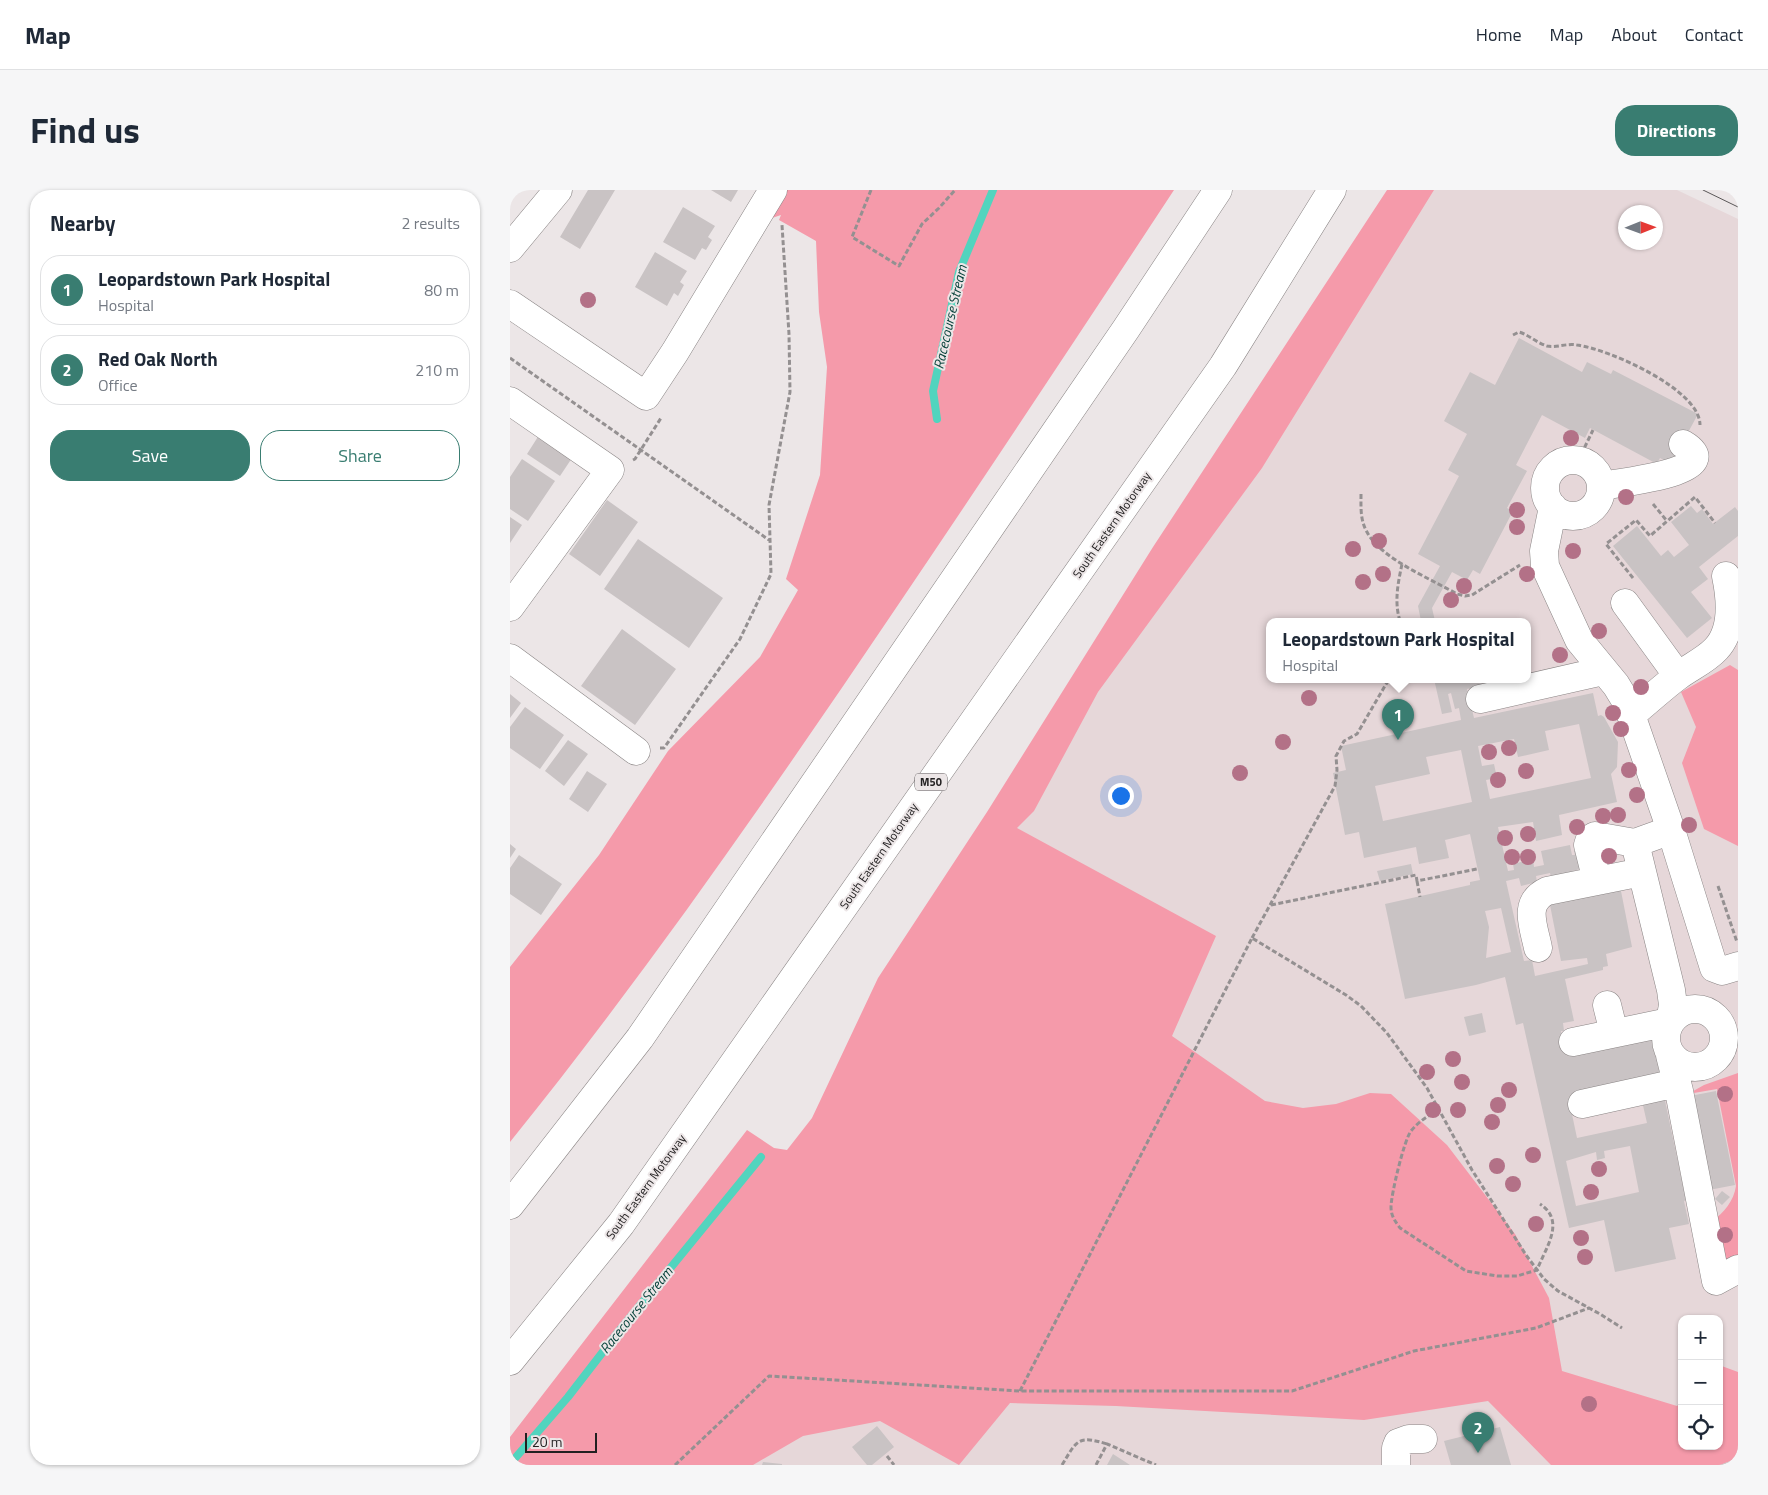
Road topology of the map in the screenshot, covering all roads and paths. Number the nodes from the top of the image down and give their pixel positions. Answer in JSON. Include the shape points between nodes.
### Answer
{"nodes":[{"id":1,"x":558,"y":190,"type":"edge"},
{"id":2,"x":773,"y":190,"type":"edge"},
{"id":3,"x":871,"y":190,"type":"edge"},
{"id":4,"x":955,"y":190,"type":"edge"},
{"id":5,"x":1218,"y":190,"type":"edge"},
{"id":6,"x":1332,"y":190,"type":"edge"},
{"id":7,"x":782,"y":222,"type":"dead end"},
{"id":8,"x":510,"y":248,"type":"edge"},
{"id":9,"x":510,"y":304,"type":"edge"},
{"id":10,"x":1513,"y":335,"type":"dead end"},
{"id":11,"x":510,"y":358,"type":"edge"},
{"id":12,"x":510,"y":401,"type":"edge"},
{"id":13,"x":1593,"y":430,"type":"dead end"},
{"id":14,"x":1688,"y":448,"type":"joint"},
{"id":15,"x":1578,"y":461,"type":"junction"},
{"id":16,"x":1601,"y":486,"type":"junction"},
{"id":17,"x":1362,"y":494,"type":"dead end"},
{"id":18,"x":1553,"y":507,"type":"junction"},
{"id":19,"x":1716,"y":523,"type":"dead end"},
{"id":20,"x":770,"y":540,"type":"junction"},
{"id":21,"x":1544,"y":551,"type":"junction"},
{"id":22,"x":1402,"y":564,"type":"junction"},
{"id":23,"x":1726,"y":576,"type":"dead end"},
{"id":24,"x":1630,"y":592,"type":"joint"},
{"id":25,"x":510,"y":607,"type":"edge"},
{"id":26,"x":1399,"y":618,"type":"edge"},
{"id":27,"x":510,"y":658,"type":"edge"},
{"id":28,"x":1604,"y":671,"type":"junction"},
{"id":29,"x":1678,"y":676,"type":"junction"},
{"id":30,"x":1387,"y":683,"type":"edge"},
{"id":31,"x":1480,"y":699,"type":"dead end"},
{"id":32,"x":1631,"y":715,"type":"junction"},
{"id":33,"x":636,"y":751,"type":"joint"},
{"id":34,"x":1671,"y":830,"type":"junction"},
{"id":35,"x":1635,"y":843,"type":"junction"},
{"id":36,"x":1477,"y":869,"type":"dead end"},
{"id":37,"x":1642,"y":872,"type":"junction"},
{"id":38,"x":1417,"y":881,"type":"junction"},
{"id":39,"x":1597,"y":881,"type":"junction"},
{"id":40,"x":1420,"y":897,"type":"dead end"},
{"id":41,"x":1270,"y":905,"type":"junction"},
{"id":42,"x":1252,"y":938,"type":"junction"},
{"id":43,"x":1538,"y":948,"type":"dead end"},
{"id":44,"x":1738,"y":966,"type":"edge"},
{"id":45,"x":1607,"y":1005,"type":"dead end"},
{"id":46,"x":1670,"y":1022,"type":"junction"},
{"id":47,"x":1729,"y":1031,"type":"edge"},
{"id":48,"x":1614,"y":1033,"type":"junction"},
{"id":49,"x":1573,"y":1042,"type":"dead end"},
{"id":50,"x":1738,"y":1054,"type":"edge"},
{"id":51,"x":1670,"y":1056,"type":"junction"},
{"id":52,"x":1702,"y":1067,"type":"junction"},
{"id":53,"x":1677,"y":1083,"type":"junction"},
{"id":54,"x":1582,"y":1104,"type":"dead end"},
{"id":55,"x":1439,"y":1110,"type":"junction"},
{"id":56,"x":1540,"y":1204,"type":"dead end"},
{"id":57,"x":510,"y":1205,"type":"edge"},
{"id":58,"x":1537,"y":1270,"type":"junction"},
{"id":59,"x":1722,"y":1278,"type":"edge"},
{"id":60,"x":1590,"y":1308,"type":"junction"},
{"id":61,"x":1622,"y":1328,"type":"dead end"},
{"id":62,"x":510,"y":1361,"type":"edge"},
{"id":63,"x":1020,"y":1390,"type":"junction"},
{"id":64,"x":1423,"y":1439,"type":"dead end"},
{"id":65,"x":1107,"y":1444,"type":"junction"},
{"id":66,"x":886,"y":1456,"type":"dead end"},
{"id":67,"x":675,"y":1465,"type":"edge"},
{"id":68,"x":894,"y":1465,"type":"edge"},
{"id":69,"x":1062,"y":1465,"type":"edge"},
{"id":70,"x":1096,"y":1465,"type":"edge"},
{"id":71,"x":1156,"y":1465,"type":"edge"},
{"id":72,"x":1396,"y":1465,"type":"edge"}],
"edges":[{"from":1,"to":8,"type":"main road"},
{"from":2,"to":9,"type":"main road","via":[[646,396]]},
{"from":3,"to":4,"type":"path","via":[[852,237],[899,266],[922,224]]},
{"from":5,"to":57,"type":"main road","via":[[640,1038]]},
{"from":6,"to":62,"type":"main road","name":"South Eastern Motorway","number":"M50","via":[[1223,366],[621,1224]]},
{"from":7,"to":20,"type":"path","via":[[790,392],[768,505]]},
{"from":10,"to":14,"type":"path","via":[[1519,332],[1551,346],[1575,344],[1589,347],[1623,360],[1674,387],[1688,399],[1700,418],[1700,431]]},
{"from":11,"to":20,"type":"path"},
{"from":12,"to":25,"type":"main road","via":[[610,470]]},
{"from":13,"to":15,"type":"path"},
{"from":14,"to":16,"type":"main road","via":[[1694,460],[1684,469]]},
{"from":15,"to":16,"type":"main road","via":[[1594,469]]},
{"from":15,"to":18,"type":"main road","via":[[1567,461],[1551,472],[1546,490]]},
{"from":16,"to":18,"type":"main road","via":[[1598,502],[1585,513],[1569,516]]},
{"from":17,"to":22,"type":"path","via":[[1362,520],[1367,532],[1379,548]]},
{"from":18,"to":21,"type":"main road"},
{"from":19,"to":24,"type":"path","via":[[1695,497],[1650,536],[1636,520],[1606,544]]},
{"from":20,"to":33,"type":"path","via":[[771,574],[740,639],[664,748]]},
{"from":21,"to":22,"type":"path","via":[[1477,593],[1465,596]]},
{"from":21,"to":28,"type":"main road","via":[[1545,566],[1579,640]]},
{"from":22,"to":26,"type":"path","via":[[1397,596]]},
{"from":23,"to":29,"type":"main road","via":[[1731,608],[1722,642]]},
{"from":24,"to":29,"type":"main road"},
{"from":27,"to":33,"type":"main road"},
{"from":28,"to":31,"type":"main road"},
{"from":28,"to":32,"type":"main road","via":[[1622,694]]},
{"from":29,"to":32,"type":"main road"},
{"from":30,"to":41,"type":"path","via":[[1357,734],[1344,741],[1336,756],[1335,786]]},
{"from":32,"to":34,"type":"main road"},
{"from":34,"to":35,"type":"main road"},
{"from":34,"to":44,"type":"main road","via":[[1714,968],[1722,971]]},
{"from":35,"to":37,"type":"main road"},
{"from":35,"to":39,"type":"main road","via":[[1595,836],[1590,839],[1588,845]]},
{"from":36,"to":38,"type":"path"},
{"from":37,"to":39,"type":"main road"},
{"from":37,"to":46,"type":"main road","via":[[1671,990]]},
{"from":38,"to":40,"type":"path"},
{"from":38,"to":41,"type":"path","via":[[1416,875]]},
{"from":39,"to":43,"type":"main road","via":[[1547,891],[1534,901],[1530,910]]},
{"from":41,"to":42,"type":"path"},
{"from":42,"to":55,"type":"path","via":[[1346,995],[1367,1012],[1387,1033]]},
{"from":42,"to":63,"type":"path"},
{"from":45,"to":48,"type":"main road"},
{"from":46,"to":47,"type":"main road","via":[[1691,1009],[1708,1012]]},
{"from":46,"to":48,"type":"main road"},
{"from":46,"to":51,"type":"main road","via":[[1665,1040]]},
{"from":47,"to":52,"type":"main road","via":[[1717,1058]]},
{"from":48,"to":49,"type":"main road"},
{"from":50,"to":52,"type":"main road"},
{"from":51,"to":52,"type":"main road","via":[[1684,1066]]},
{"from":51,"to":53,"type":"main road"},
{"from":53,"to":54,"type":"main road"},
{"from":53,"to":59,"type":"main road"},
{"from":55,"to":58,"type":"path","via":[[1472,1170]]},
{"from":55,"to":58,"type":"path","via":[[1424,1118],[1409,1133],[1393,1187],[1393,1218],[1400,1228],[1466,1271],[1517,1276]]},
{"from":56,"to":58,"type":"path","via":[[1552,1215],[1554,1226]]},
{"from":58,"to":60,"type":"path","via":[[1544,1280]]},
{"from":60,"to":61,"type":"path"},
{"from":60,"to":63,"type":"path","via":[[1536,1328],[1414,1351],[1292,1391]]},
{"from":63,"to":67,"type":"path","via":[[769,1376]]},
{"from":64,"to":72,"type":"main road","via":[[1398,1443]]},
{"from":65,"to":69,"type":"path","via":[[1081,1440]]},
{"from":65,"to":70,"type":"path"},
{"from":65,"to":71,"type":"path"},
{"from":66,"to":68,"type":"path"}]}
